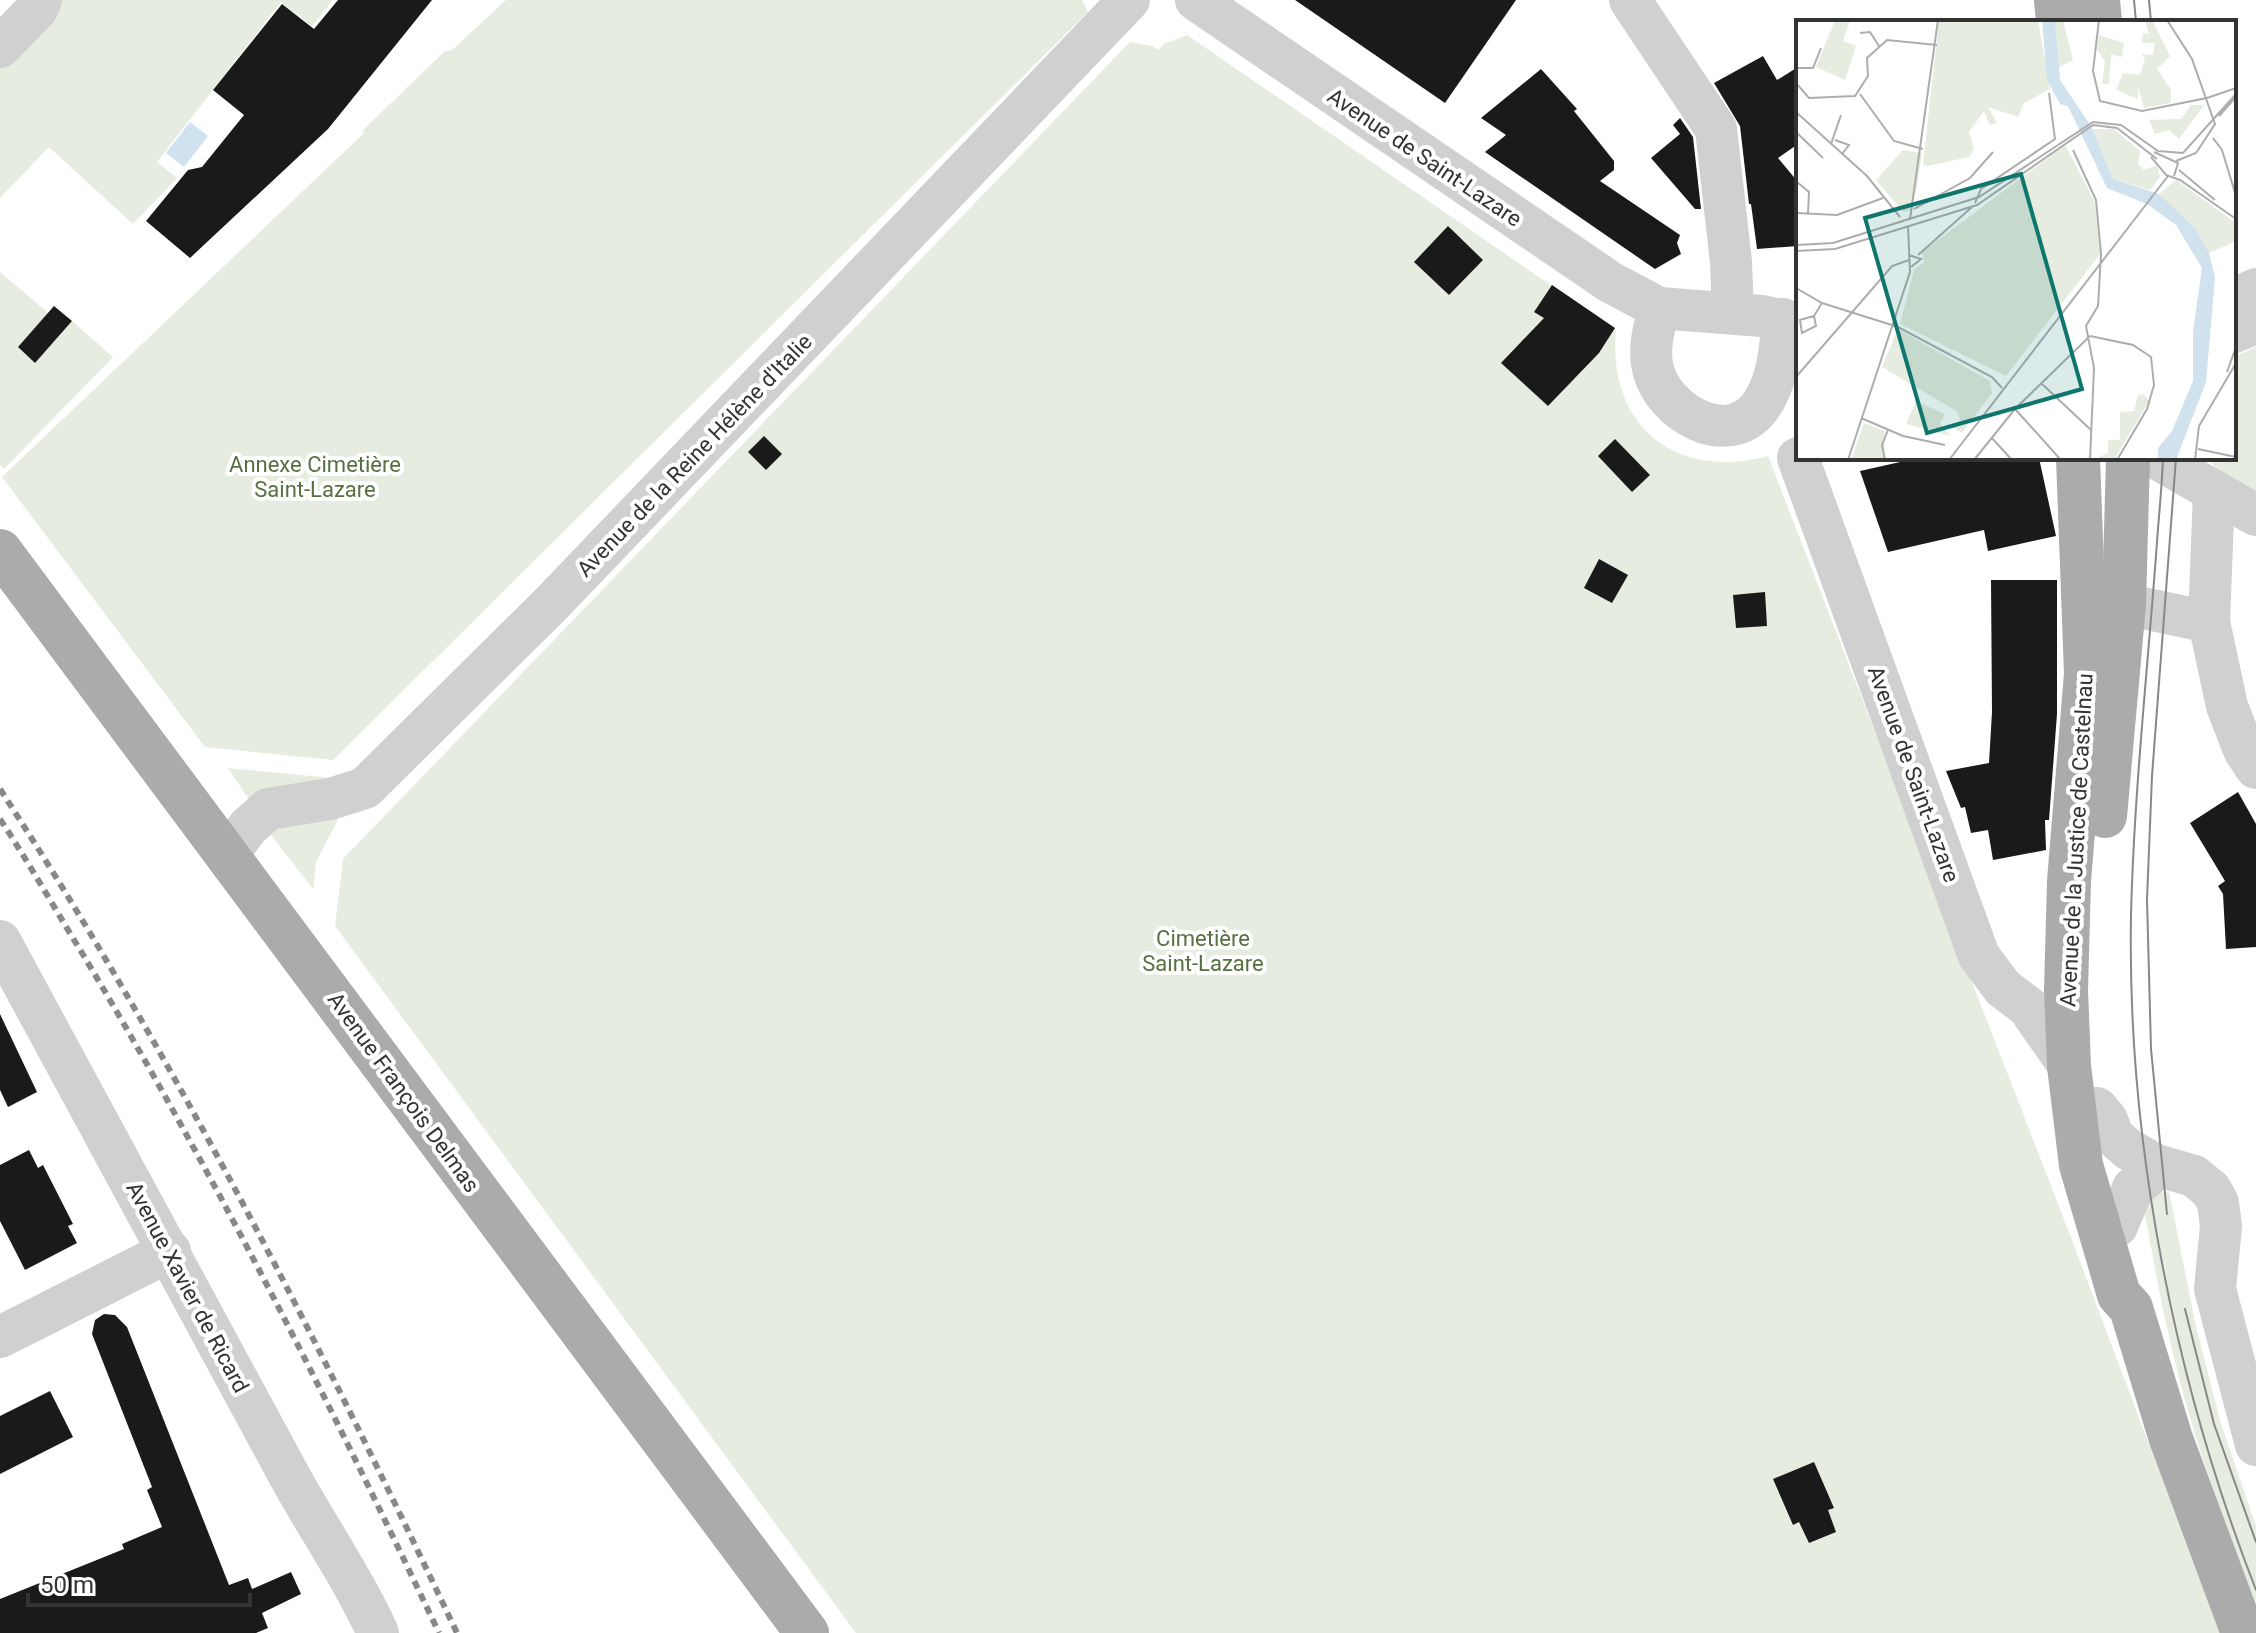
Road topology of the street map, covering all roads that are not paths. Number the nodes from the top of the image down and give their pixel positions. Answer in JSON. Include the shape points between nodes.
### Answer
{"nodes":[{"id":1,"x":41,"y":0,"type":"edge"},
{"id":2,"x":1129,"y":0,"type":"edge"},
{"id":3,"x":1196,"y":0,"type":"edge"},
{"id":4,"x":1630,"y":0,"type":"edge"},
{"id":5,"x":2056,"y":0,"type":"edge"},
{"id":6,"x":2098,"y":0,"type":"edge"},
{"id":7,"x":2058,"y":20,"type":"edge"},
{"id":8,"x":2100,"y":20,"type":"edge"},
{"id":9,"x":0,"y":47,"type":"edge"},
{"id":10,"x":2256,"y":289,"type":"edge"},
{"id":11,"x":2236,"y":298,"type":"edge"},
{"id":12,"x":1659,"y":308,"type":"junction"},
{"id":13,"x":1733,"y":313,"type":"junction"},
{"id":14,"x":1790,"y":321,"type":"edge"},
{"id":15,"x":2256,"y":323,"type":"edge"},
{"id":16,"x":2236,"y":331,"type":"edge"},
{"id":17,"x":1759,"y":408,"type":"junction"},
{"id":18,"x":1796,"y":453,"type":"edge"},
{"id":19,"x":1799,"y":460,"type":"edge"},
{"id":20,"x":2078,"y":460,"type":"edge"},
{"id":21,"x":2128,"y":460,"type":"edge"},
{"id":22,"x":2159,"y":460,"type":"edge"},
{"id":23,"x":2214,"y":492,"type":"junction"},
{"id":24,"x":2256,"y":515,"type":"edge"},
{"id":25,"x":0,"y":551,"type":"edge"},
{"id":26,"x":2124,"y":604,"type":"junction"},
{"id":27,"x":2209,"y":622,"type":"junction"},
{"id":28,"x":2256,"y":768,"type":"edge"},
{"id":29,"x":228,"y":854,"type":"junction"},
{"id":30,"x":0,"y":941,"type":"edge"},
{"id":31,"x":2069,"y":1066,"type":"junction"},
{"id":32,"x":2097,"y":1108,"type":"junction"},
{"id":33,"x":2156,"y":1165,"type":"junction"},
{"id":34,"x":2117,"y":1226,"type":"junction"},
{"id":35,"x":170,"y":1251,"type":"junction"},
{"id":36,"x":2131,"y":1308,"type":"junction"},
{"id":37,"x":0,"y":1337,"type":"edge"},
{"id":38,"x":2256,"y":1445,"type":"edge"},
{"id":39,"x":378,"y":1633,"type":"edge"},
{"id":40,"x":807,"y":1633,"type":"edge"},
{"id":41,"x":2243,"y":1633,"type":"edge"}],
"edges":[{"from":1,"to":9,"type":"street"},
{"from":2,"to":29,"type":"street","name":"Avenue de la Reine Hélène d'Italie","via":[[552,603],[365,788],[268,809]]},
{"from":3,"to":12,"type":"street","name":"Avenue de Saint-Lazare","via":[[1610,282]]},
{"from":4,"to":13,"type":"street","via":[[1716,129]]},
{"from":5,"to":7,"type":"main road"},
{"from":6,"to":8,"type":"main road"},
{"from":10,"to":11,"type":"street"},
{"from":12,"to":13,"type":"street"},
{"from":12,"to":17,"type":"street","via":[[1651,342],[1653,370],[1664,395],[1684,415],[1708,424],[1744,421]]},
{"from":13,"to":14,"type":"street"},
{"from":14,"to":17,"type":"street"},
{"from":15,"to":16,"type":"street"},
{"from":17,"to":18,"type":"street","name":"Avenue de Saint-Lazare","via":[[1791,439]]},
{"from":19,"to":31,"type":"street","name":"Avenue de Saint-Lazare","via":[[1979,956],[2003,988],[2028,1007]]},
{"from":20,"to":31,"type":"main road","name":"Avenue de la Justice de Castelnau","via":[[2086,674],[2069,881]]},
{"from":21,"to":26,"type":"main road","name":"Avenue de la Justice de Castelnau"},
{"from":22,"to":23,"type":"street"},
{"from":23,"to":24,"type":"street"},
{"from":23,"to":27,"type":"street"},
{"from":25,"to":29,"type":"main road","name":"Avenue François Delmas"},
{"from":26,"to":27,"type":"street"},
{"from":26,"to":32,"type":"main road","name":"Avenue de la Justice de Castelnau","via":[[2094,914],[2091,991]]},
{"from":27,"to":28,"type":"street","via":[[2227,706]]},
{"from":29,"to":40,"type":"main road","name":"Avenue François Delmas"},
{"from":30,"to":35,"type":"street","name":"Avenue Xavier de Ricard"},
{"from":31,"to":36,"type":"main road","name":"Avenue de la Justice de Castelnau","via":[[2081,1165],[2119,1295]]},
{"from":32,"to":33,"type":"street","via":[[2113,1136]]},
{"from":32,"to":34,"type":"main road","name":"Avenue de la Justice de Castelnau","via":[[2098,1160]]},
{"from":33,"to":34,"type":"street","via":[[2133,1188]]},
{"from":33,"to":38,"type":"street","via":[[2194,1176],[2218,1203],[2215,1289]]},
{"from":34,"to":36,"type":"main road","name":"Avenue de la Justice de Castelnau","via":[[2134,1291]]},
{"from":35,"to":37,"type":"street"},
{"from":35,"to":39,"type":"street","name":"Avenue Xavier de Ricard"},
{"from":36,"to":41,"type":"main road","name":"Avenue de la Justice de Castelnau","via":[[2171,1439]]}]}
